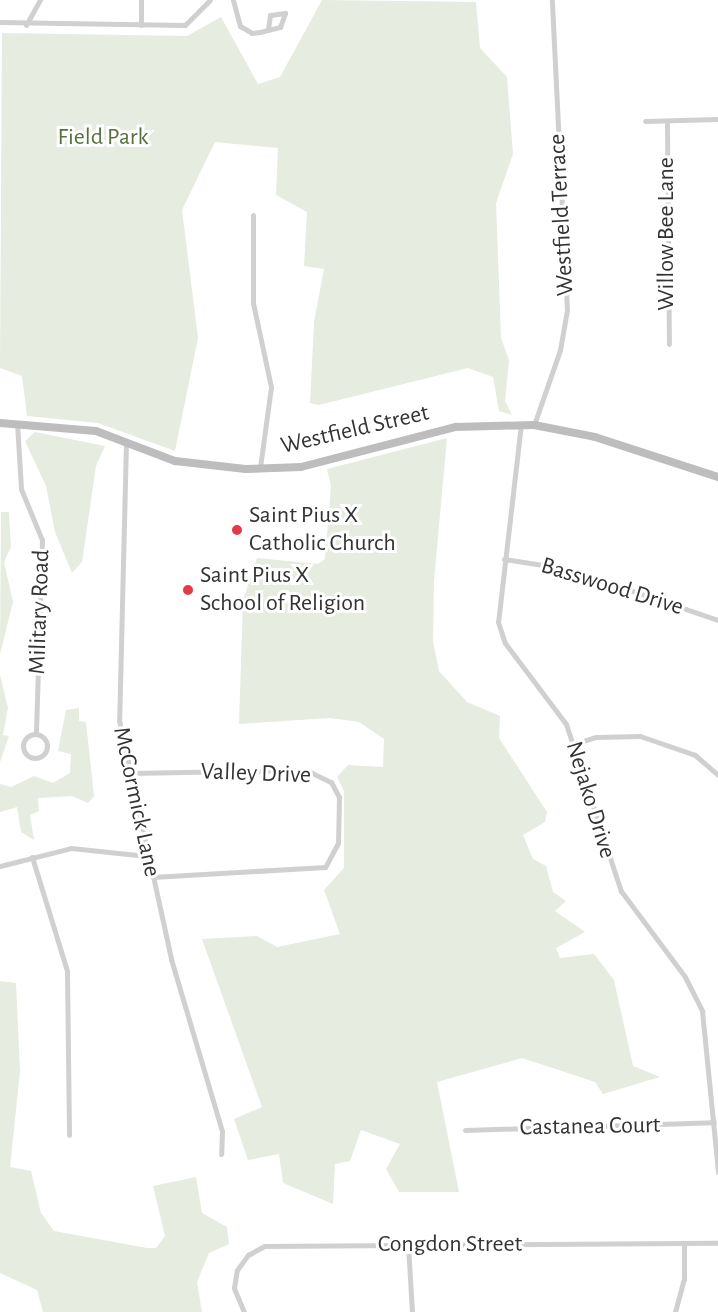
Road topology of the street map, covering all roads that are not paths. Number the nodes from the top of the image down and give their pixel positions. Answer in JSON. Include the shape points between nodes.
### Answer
{"nodes":[{"id":1,"x":40,"y":0,"type":"edge"},
{"id":2,"x":141,"y":0,"type":"edge"},
{"id":3,"x":210,"y":0,"type":"edge"},
{"id":4,"x":233,"y":0,"type":"edge"},
{"id":5,"x":552,"y":0,"type":"edge"},
{"id":6,"x":0,"y":22,"type":"edge"},
{"id":7,"x":26,"y":25,"type":"junction"},
{"id":8,"x":141,"y":25,"type":"junction"},
{"id":9,"x":268,"y":30,"type":"dead end"},
{"id":10,"x":718,"y":120,"type":"edge"},
{"id":11,"x":645,"y":121,"type":"dead end"},
{"id":12,"x":667,"y":124,"type":"junction"},
{"id":13,"x":253,"y":215,"type":"dead end"},
{"id":14,"x":669,"y":344,"type":"dead end"},
{"id":15,"x":17,"y":422,"type":"junction"},
{"id":16,"x":0,"y":423,"type":"edge"},
{"id":17,"x":521,"y":424,"type":"junction"},
{"id":18,"x":534,"y":425,"type":"junction"},
{"id":19,"x":126,"y":441,"type":"junction"},
{"id":20,"x":260,"y":467,"type":"junction"},
{"id":21,"x":718,"y":477,"type":"edge"},
{"id":22,"x":504,"y":559,"type":"junction"},
{"id":23,"x":718,"y":620,"type":"edge"},
{"id":24,"x":36,"y":734,"type":"junction"},
{"id":25,"x":574,"y":744,"type":"junction"},
{"id":26,"x":128,"y":773,"type":"junction"},
{"id":27,"x":718,"y":775,"type":"edge"},
{"id":28,"x":147,"y":856,"type":"junction"},
{"id":29,"x":32,"y":857,"type":"junction"},
{"id":30,"x":0,"y":866,"type":"edge"},
{"id":31,"x":152,"y":877,"type":"junction"},
{"id":32,"x":714,"y":1122,"type":"junction"},
{"id":33,"x":465,"y":1130,"type":"dead end"},
{"id":34,"x":69,"y":1135,"type":"dead end"},
{"id":35,"x":221,"y":1154,"type":"dead end"},
{"id":36,"x":718,"y":1172,"type":"edge"},
{"id":37,"x":718,"y":1243,"type":"edge"},
{"id":38,"x":684,"y":1244,"type":"junction"},
{"id":39,"x":408,"y":1245,"type":"junction"},
{"id":40,"x":244,"y":1312,"type":"edge"},
{"id":41,"x":412,"y":1312,"type":"edge"},
{"id":42,"x":675,"y":1312,"type":"edge"}],
"edges":[{"from":1,"to":7,"type":"street"},
{"from":2,"to":8,"type":"street"},
{"from":3,"to":8,"type":"street","via":[[185,25]]},
{"from":4,"to":9,"type":"street","via":[[240,26],[252,33]]},
{"from":5,"to":18,"type":"street","name":"Westfield Terrace","via":[[567,309],[560,350]]},
{"from":6,"to":7,"type":"street"},
{"from":7,"to":8,"type":"street"},
{"from":10,"to":12,"type":"street"},
{"from":11,"to":12,"type":"street"},
{"from":12,"to":14,"type":"street","name":"Willow Bee Lane"},
{"from":13,"to":20,"type":"street","via":[[253,303],[271,387]]},
{"from":15,"to":16,"type":"main road","name":"Westfield Street"},
{"from":15,"to":19,"type":"main road","name":"Westfield Street","via":[[58,424]]},
{"from":15,"to":24,"type":"street","name":"Military Road","via":[[21,489],[42,540]]},
{"from":17,"to":18,"type":"main road","name":"Westfield Street"},
{"from":17,"to":20,"type":"main road","name":"Westfield Street","via":[[456,427],[301,466]]},
{"from":17,"to":22,"type":"street","name":"Nejako Drive"},
{"from":18,"to":21,"type":"main road","name":"Westfield Street","via":[[595,437]]},
{"from":19,"to":20,"type":"main road","name":"Westfield Street","via":[[175,461]]},
{"from":19,"to":26,"type":"street","name":"McCormick Lane","via":[[116,694]]},
{"from":22,"to":23,"type":"street","name":"Basswood Drive","via":[[568,570]]},
{"from":22,"to":25,"type":"street","name":"Nejako Drive","via":[[498,598],[505,643],[554,703]]},
{"from":24,"to":24,"type":"street","name":"Military Road","via":[[47,744],[35,758],[24,744]]},
{"from":25,"to":27,"type":"street","via":[[596,737],[640,736],[695,755]]},
{"from":25,"to":32,"type":"street","name":"Nejako Drive","via":[[621,891],[685,976],[702,1011]]},
{"from":26,"to":28,"type":"street","name":"McCormick Lane"},
{"from":26,"to":31,"type":"street","name":"Valley Drive","via":[[306,770],[331,782],[339,797],[338,843],[325,867]]},
{"from":28,"to":29,"type":"street","via":[[71,848]]},
{"from":28,"to":31,"type":"street","name":"McCormick Lane"},
{"from":29,"to":30,"type":"street"},
{"from":29,"to":34,"type":"street","via":[[68,971]]},
{"from":31,"to":35,"type":"street","name":"McCormick Lane","via":[[222,1131]]},
{"from":32,"to":33,"type":"street","name":"Castanea Court"},
{"from":32,"to":36,"type":"street","name":"Nejako Drive"},
{"from":37,"to":38,"type":"street","name":"Congdon Street"},
{"from":38,"to":39,"type":"street","name":"Congdon Street"},
{"from":38,"to":42,"type":"street","via":[[684,1279]]},
{"from":39,"to":40,"type":"street","name":"Congdon Street","via":[[264,1246],[248,1255],[237,1270],[234,1288]]},
{"from":39,"to":41,"type":"street"}]}
